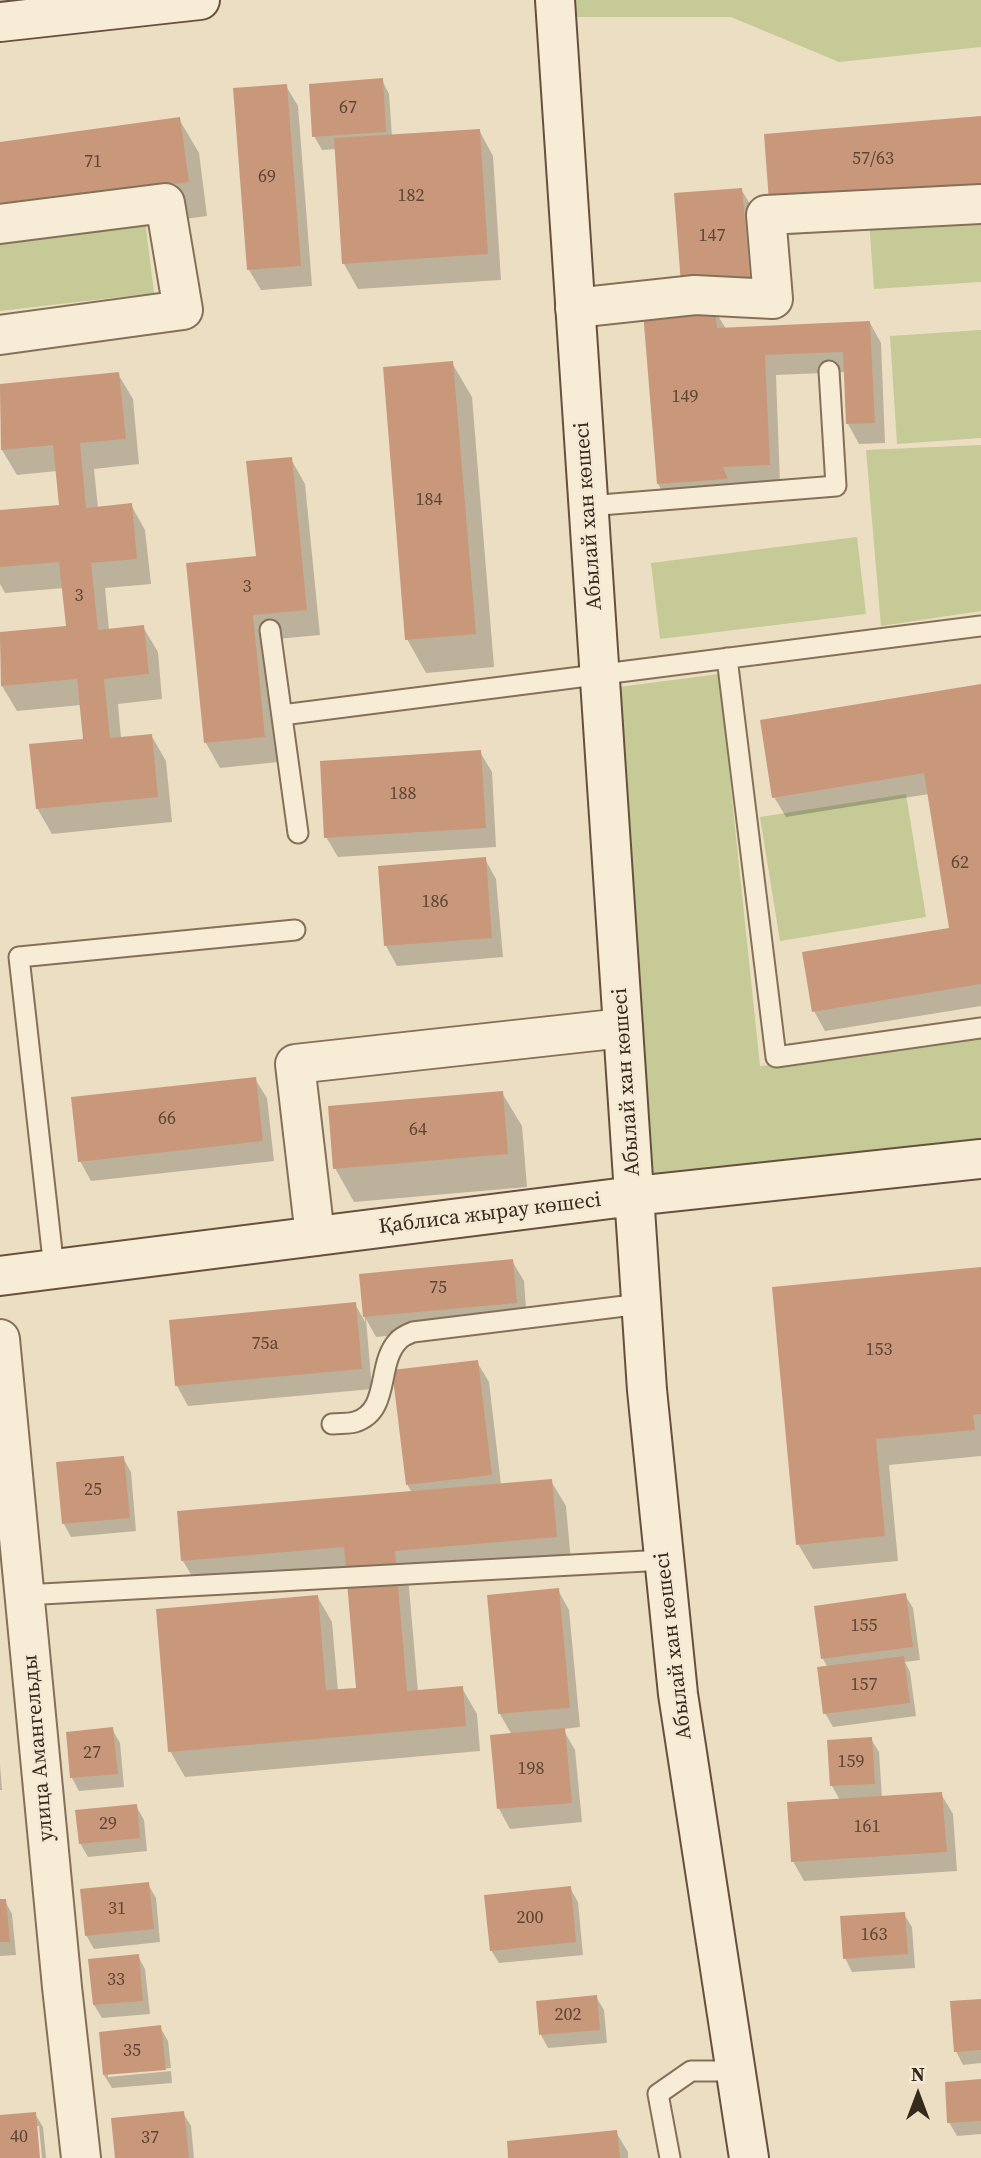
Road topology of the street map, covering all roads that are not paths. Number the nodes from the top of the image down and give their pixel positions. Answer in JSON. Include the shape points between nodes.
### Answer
{"nodes":[{"id":1,"x":200,"y":0,"type":"edge"},
{"id":2,"x":555,"y":0,"type":"edge"},
{"id":3,"x":55,"y":8,"type":"edge"},
{"id":4,"x":8,"y":14,"type":"edge"},
{"id":5,"x":981,"y":204,"type":"edge"},
{"id":6,"x":0,"y":225,"type":"edge"},
{"id":7,"x":575,"y":309,"type":"junction"},
{"id":8,"x":0,"y":335,"type":"edge"},
{"id":9,"x":829,"y":371,"type":"dead end"},
{"id":10,"x":589,"y":506,"type":"junction"},
{"id":11,"x":981,"y":626,"type":"edge"},
{"id":12,"x":270,"y":630,"type":"dead end"},
{"id":13,"x":727,"y":658,"type":"junction"},
{"id":14,"x":600,"y":674,"type":"junction"},
{"id":15,"x":282,"y":715,"type":"junction"},
{"id":16,"x":299,"y":833,"type":"dead end"},
{"id":17,"x":295,"y":930,"type":"dead end"},
{"id":18,"x":623,"y":1028,"type":"junction"},
{"id":19,"x":981,"y":1028,"type":"edge"},
{"id":20,"x":981,"y":1159,"type":"edge"},
{"id":21,"x":634,"y":1196,"type":"junction"},
{"id":22,"x":315,"y":1236,"type":"junction"},
{"id":23,"x":54,"y":1269,"type":"junction"},
{"id":24,"x":0,"y":1276,"type":"edge"},
{"id":25,"x":641,"y":1304,"type":"junction"},
{"id":26,"x":0,"y":1339,"type":"edge"},
{"id":27,"x":332,"y":1424,"type":"dead end"},
{"id":28,"x":664,"y":1560,"type":"junction"},
{"id":29,"x":17,"y":1614,"type":"edge"},
{"id":30,"x":735,"y":2071,"type":"junction"},
{"id":31,"x":81,"y":2158,"type":"edge"},
{"id":32,"x":670,"y":2158,"type":"edge"},
{"id":33,"x":749,"y":2158,"type":"edge"}],
"edges":[{"from":1,"to":3,"type":"street"},
{"from":2,"to":7,"type":"street","name":"Абылай хан көшесі"},
{"from":3,"to":4,"type":"street"},
{"from":5,"to":7,"type":"street","via":[[766,215],[773,299],[695,295]]},
{"from":6,"to":8,"type":"street","via":[[165,203],[183,310]]},
{"from":7,"to":10,"type":"street","name":"Абылай хан көшесі"},
{"from":9,"to":10,"type":"lane","via":[[836,486]]},
{"from":10,"to":14,"type":"street","name":"Абылай хан көшесі"},
{"from":11,"to":13,"type":"lane"},
{"from":12,"to":15,"type":"lane"},
{"from":13,"to":14,"type":"lane"},
{"from":13,"to":19,"type":"lane","via":[[776,1057]]},
{"from":14,"to":15,"type":"lane"},
{"from":14,"to":18,"type":"street","name":"Абылай хан көшесі"},
{"from":15,"to":16,"type":"lane"},
{"from":17,"to":23,"type":"lane","via":[[19,957]]},
{"from":18,"to":21,"type":"street","name":"Абылай хан көшесі"},
{"from":18,"to":22,"type":"street","via":[[295,1064]]},
{"from":20,"to":21,"type":"street","name":"Қаблиса жырау көшесі"},
{"from":21,"to":22,"type":"street","name":"Қаблиса жырау көшесі"},
{"from":21,"to":25,"type":"street","name":"Абылай хан көшесі"},
{"from":22,"to":23,"type":"street","name":"Қаблиса жырау көшесі"},
{"from":23,"to":24,"type":"street","name":"Қаблиса жырау көшесі"},
{"from":25,"to":27,"type":"lane","via":[[413,1332],[398,1340],[388,1358],[379,1398],[369,1414],[354,1422]]},
{"from":25,"to":28,"type":"street","name":"Абылай хан көшесі"},
{"from":26,"to":29,"type":"street","name":"улица Амангельды"},
{"from":28,"to":29,"type":"lane"},
{"from":28,"to":30,"type":"street","name":"Абылай хан көшесі","via":[[678,1693]]},
{"from":29,"to":31,"type":"street","name":"улица Амангельды"},
{"from":30,"to":32,"type":"lane","via":[[691,2071],[658,2095]]},
{"from":30,"to":33,"type":"street","name":"Абылай хан көшесі"}]}
